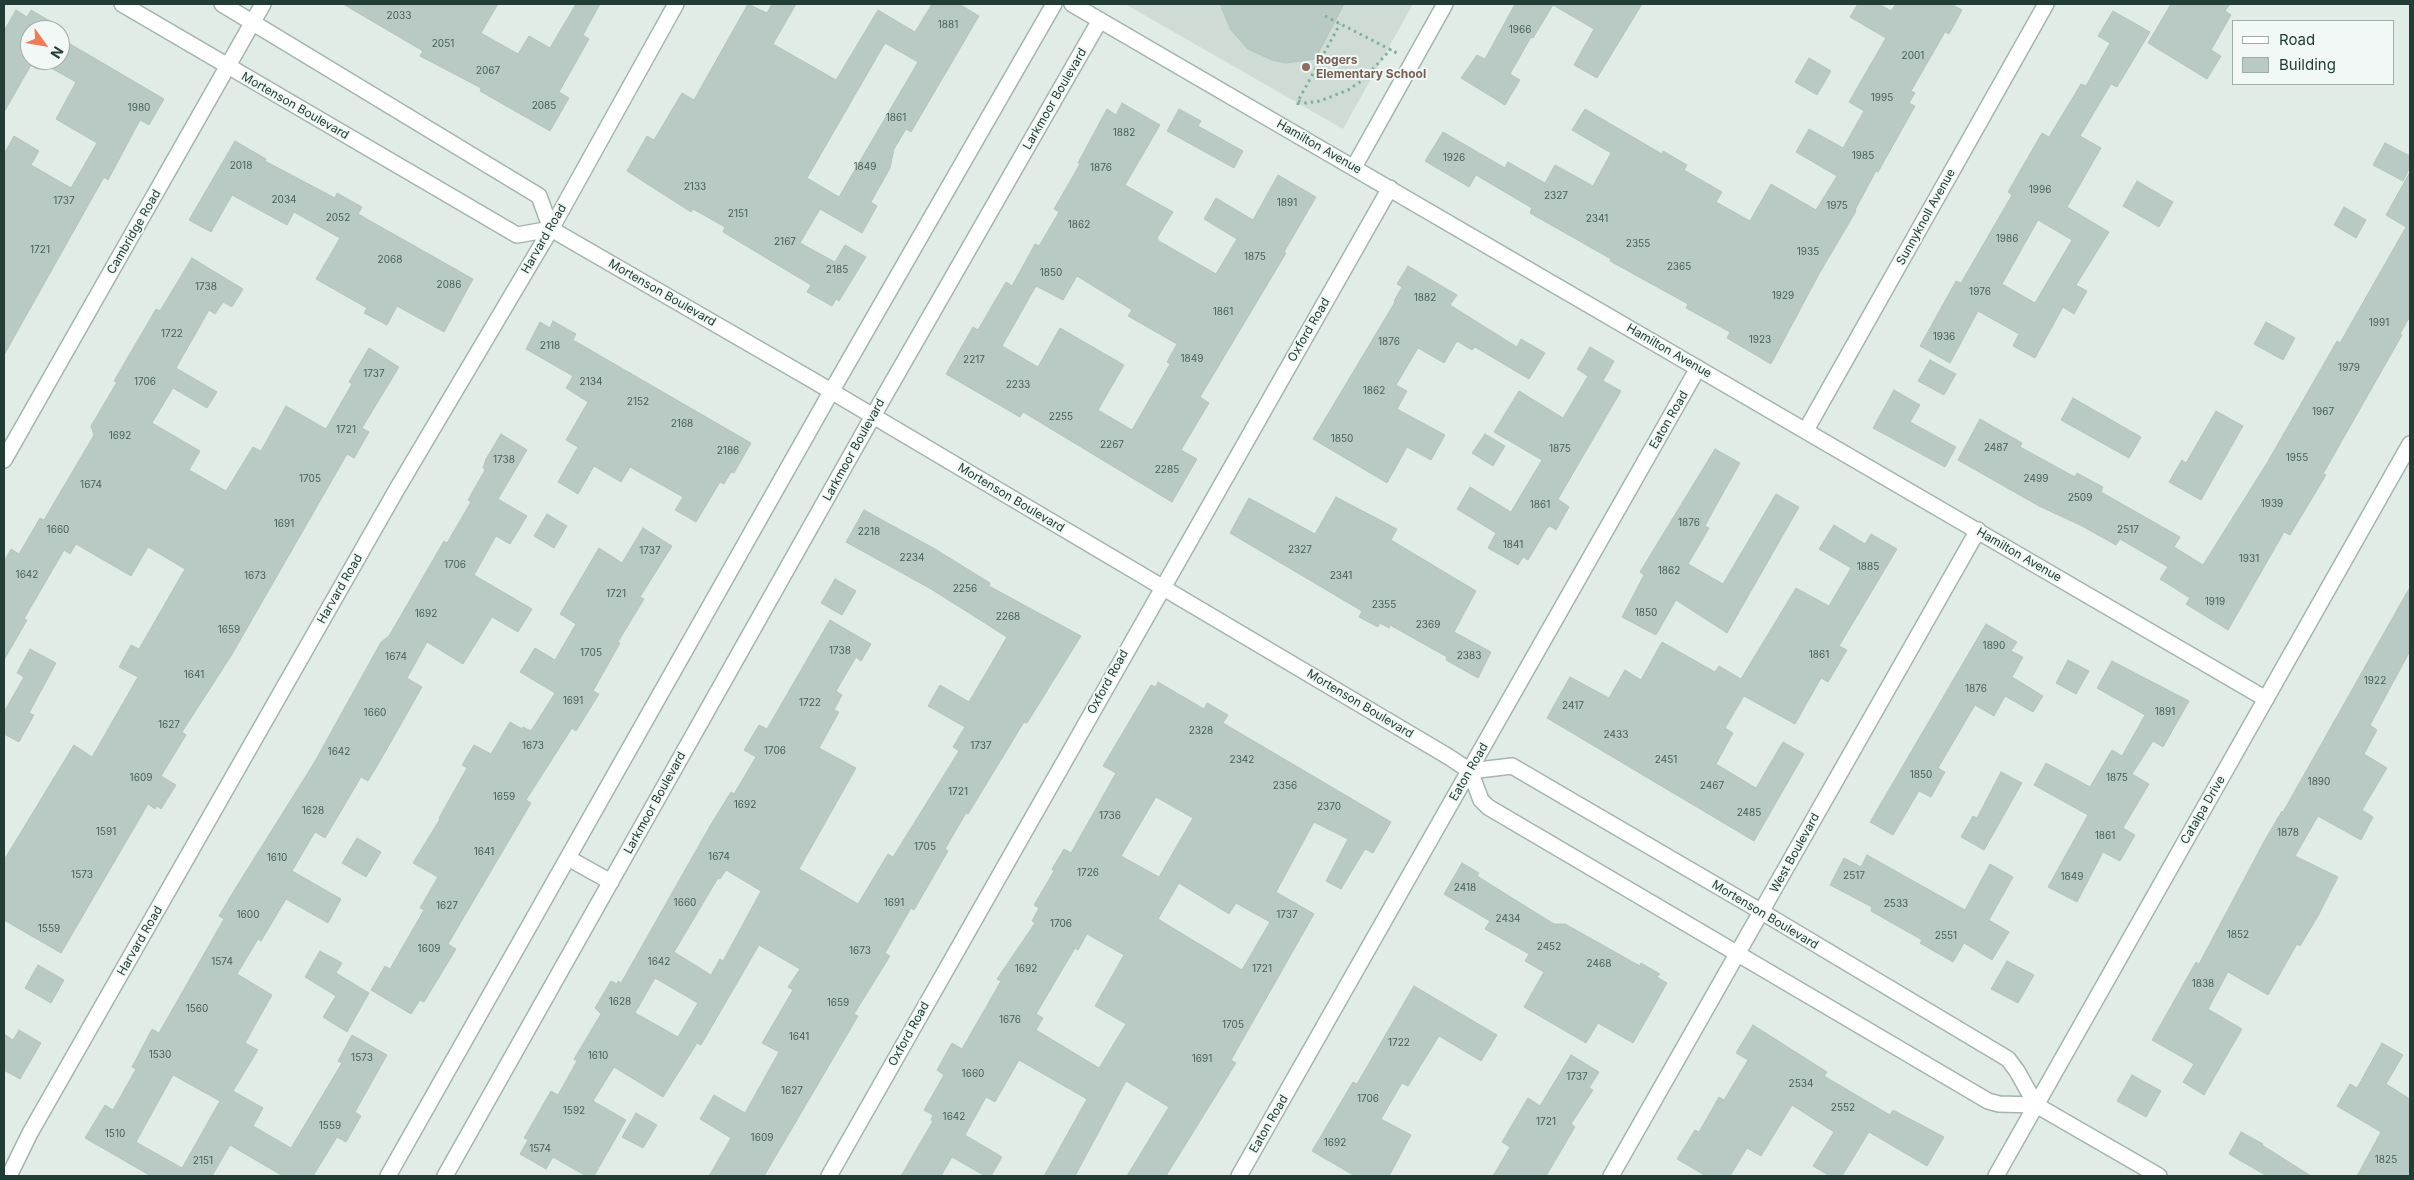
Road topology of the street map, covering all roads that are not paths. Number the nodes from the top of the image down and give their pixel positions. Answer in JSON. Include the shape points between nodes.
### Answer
{"nodes":[{"id":1,"x":122,"y":4,"type":"edge"},
{"id":2,"x":222,"y":4,"type":"edge"},
{"id":3,"x":263,"y":4,"type":"edge"},
{"id":4,"x":676,"y":4,"type":"edge"},
{"id":5,"x":1054,"y":4,"type":"edge"},
{"id":6,"x":1072,"y":4,"type":"edge"},
{"id":7,"x":1445,"y":4,"type":"edge"},
{"id":8,"x":2046,"y":4,"type":"edge"},
{"id":9,"x":1100,"y":20,"type":"junction"},
{"id":10,"x":253,"y":22,"type":"junction"},
{"id":11,"x":228,"y":66,"type":"junction"},
{"id":12,"x":1354,"y":167,"type":"junction"},
{"id":13,"x":1390,"y":188,"type":"junction"},
{"id":14,"x":551,"y":229,"type":"junction"},
{"id":15,"x":1698,"y":368,"type":"junction"},
{"id":16,"x":831,"y":392,"type":"junction"},
{"id":17,"x":873,"y":416,"type":"junction"},
{"id":18,"x":1806,"y":430,"type":"junction"},
{"id":19,"x":2410,"y":444,"type":"edge"},
{"id":20,"x":4,"y":460,"type":"edge"},
{"id":21,"x":1978,"y":530,"type":"junction"},
{"id":22,"x":1162,"y":587,"type":"junction"},
{"id":23,"x":2266,"y":699,"type":"junction"},
{"id":24,"x":1470,"y":771,"type":"junction"},
{"id":25,"x":568,"y":858,"type":"junction"},
{"id":26,"x":611,"y":882,"type":"junction"},
{"id":27,"x":1762,"y":912,"type":"junction"},
{"id":28,"x":1738,"y":954,"type":"junction"},
{"id":29,"x":2036,"y":1105,"type":"junction"},
{"id":30,"x":4,"y":1164,"type":"edge"},
{"id":31,"x":9,"y":1176,"type":"edge"},
{"id":32,"x":388,"y":1176,"type":"edge"},
{"id":33,"x":445,"y":1176,"type":"edge"},
{"id":34,"x":829,"y":1176,"type":"edge"},
{"id":35,"x":1239,"y":1176,"type":"edge"},
{"id":36,"x":1611,"y":1176,"type":"edge"},
{"id":37,"x":1996,"y":1176,"type":"edge"},
{"id":38,"x":2159,"y":1176,"type":"edge"}],
"edges":[{"from":1,"to":11,"type":"street","name":"Mortenson Boulevard"},
{"from":2,"to":10,"type":"street"},
{"from":3,"to":10,"type":"street","name":"Cambridge Road"},
{"from":4,"to":14,"type":"street","name":"Harvard Road"},
{"from":5,"to":16,"type":"street"},
{"from":6,"to":9,"type":"street","name":"Hamilton Avenue"},
{"from":7,"to":12,"type":"street"},
{"from":8,"to":18,"type":"street","name":"Sunnyknoll Avenue"},
{"from":9,"to":12,"type":"street","name":"Hamilton Avenue"},
{"from":9,"to":17,"type":"street","name":"Larkmoor Boulevard"},
{"from":10,"to":11,"type":"street","name":"Cambridge Road"},
{"from":10,"to":14,"type":"street","via":[[539,196]]},
{"from":11,"to":14,"type":"street","name":"Mortenson Boulevard","via":[[517,235]]},
{"from":11,"to":20,"type":"street","name":"Cambridge Road"},
{"from":12,"to":13,"type":"street","name":"Hamilton Avenue"},
{"from":13,"to":15,"type":"street","name":"Hamilton Avenue"},
{"from":13,"to":22,"type":"street","name":"Oxford Road"},
{"from":14,"to":16,"type":"street","name":"Mortenson Boulevard"},
{"from":14,"to":31,"type":"street","name":"Harvard Road","via":[[392,498],[30,1133]]},
{"from":15,"to":18,"type":"street","name":"Hamilton Avenue"},
{"from":15,"to":24,"type":"street","name":"Eaton Road"},
{"from":16,"to":17,"type":"street","name":"Mortenson Boulevard"},
{"from":16,"to":25,"type":"street"},
{"from":17,"to":22,"type":"street","name":"Mortenson Boulevard"},
{"from":17,"to":26,"type":"street","name":"Larkmoor Boulevard"},
{"from":18,"to":21,"type":"street","name":"Hamilton Avenue"},
{"from":19,"to":23,"type":"street","name":"Catalpa Drive"},
{"from":21,"to":23,"type":"street","name":"Hamilton Avenue"},
{"from":21,"to":27,"type":"street","name":"West Boulevard"},
{"from":22,"to":24,"type":"street","name":"Mortenson Boulevard"},
{"from":22,"to":34,"type":"street","name":"Oxford Road"},
{"from":23,"to":29,"type":"street","name":"Catalpa Drive"},
{"from":24,"to":27,"type":"street","name":"Mortenson Boulevard","via":[[1512,766]]},
{"from":24,"to":28,"type":"street","via":[[1481,800],[1488,807]]},
{"from":24,"to":35,"type":"street","name":"Eaton Road"},
{"from":25,"to":26,"type":"street"},
{"from":25,"to":32,"type":"street"},
{"from":26,"to":33,"type":"street","name":"Larkmoor Boulevard"},
{"from":27,"to":28,"type":"street","name":"West Boulevard"},
{"from":27,"to":29,"type":"street","name":"Mortenson Boulevard","via":[[2008,1059]]},
{"from":28,"to":29,"type":"street","via":[[1988,1101]]},
{"from":28,"to":36,"type":"street","name":"West Boulevard"},
{"from":29,"to":37,"type":"street","name":"Catalpa Drive"},
{"from":29,"to":38,"type":"street"},
{"from":30,"to":31,"type":"street"}]}
